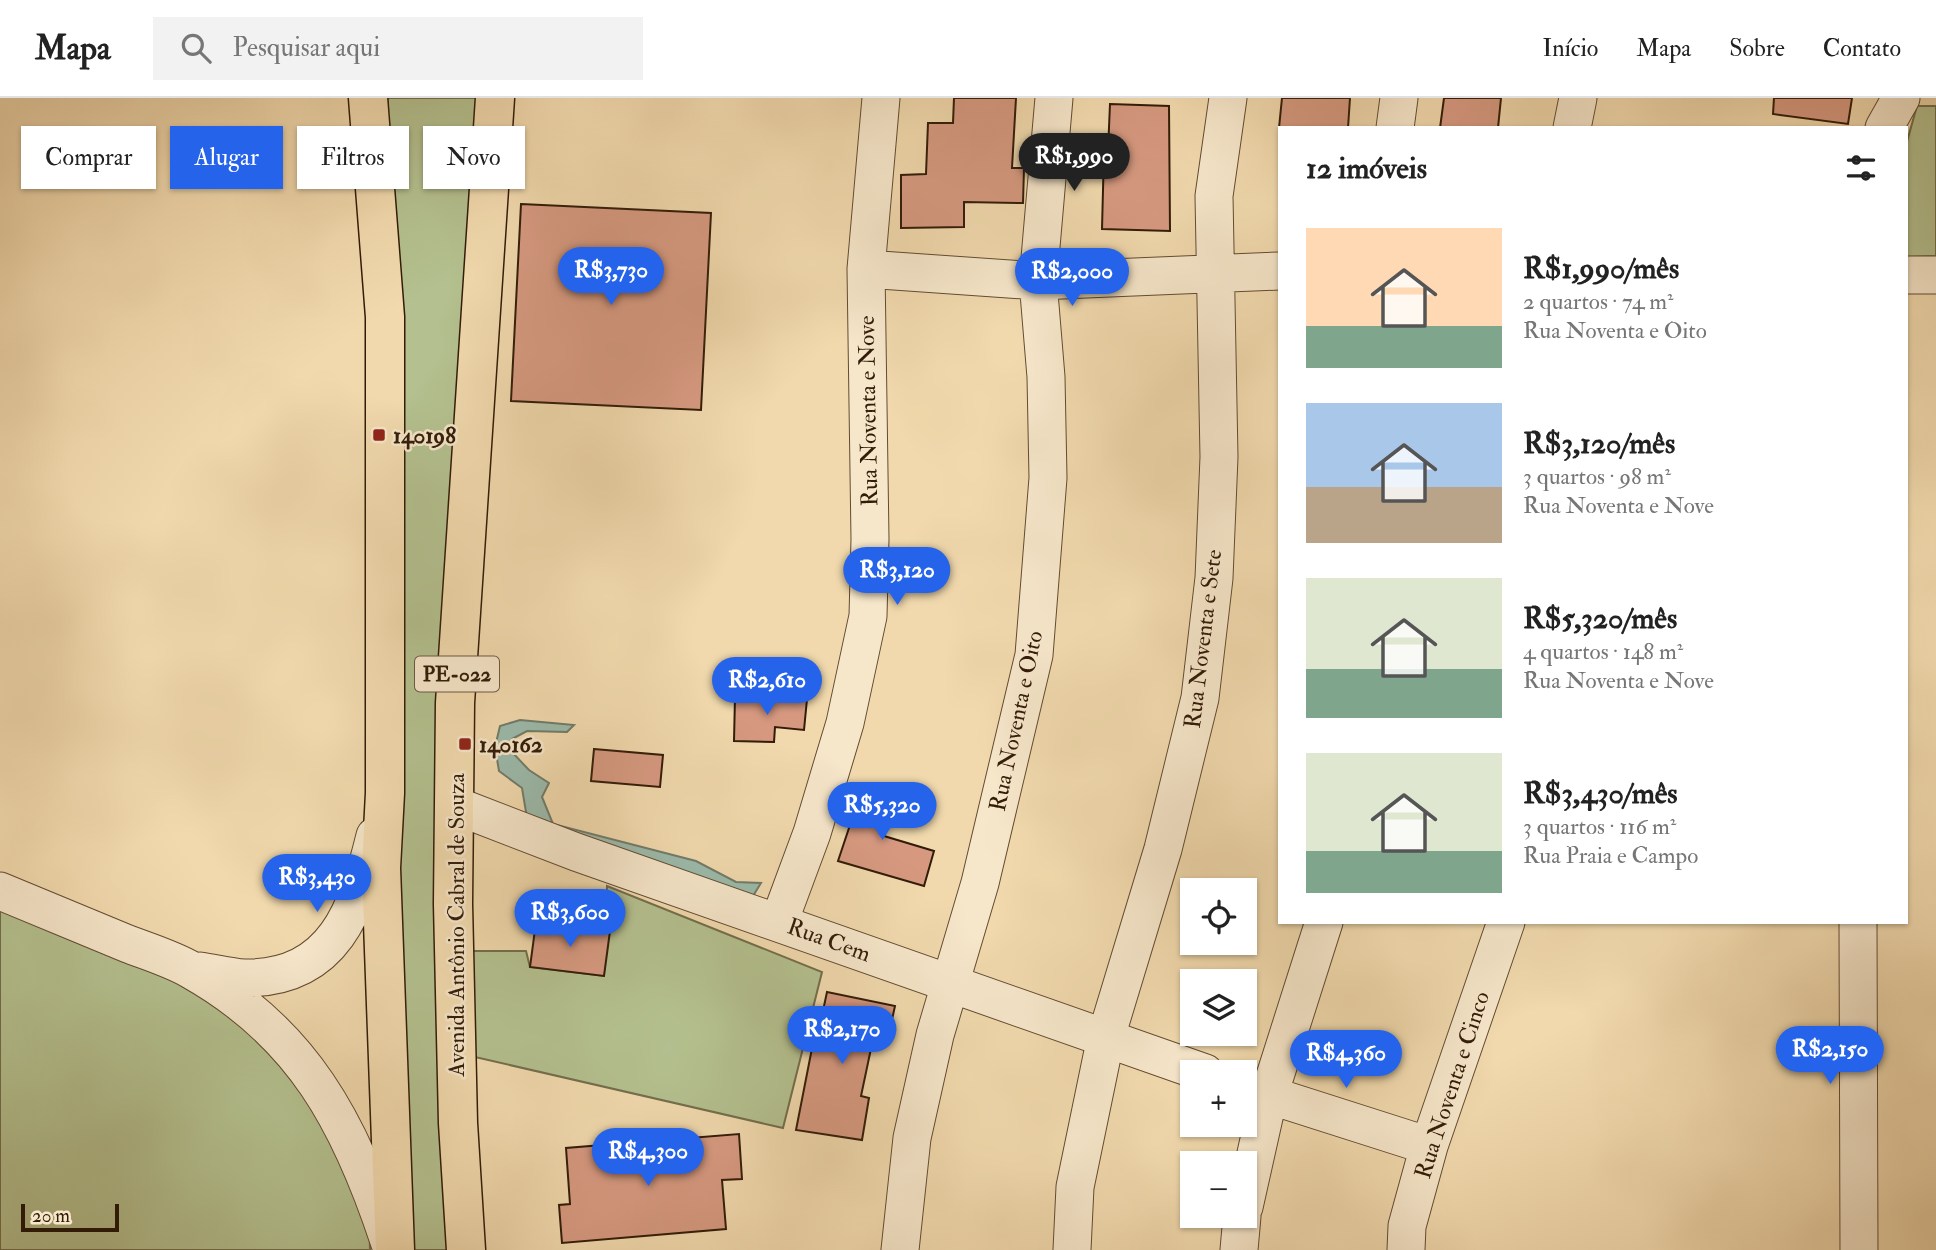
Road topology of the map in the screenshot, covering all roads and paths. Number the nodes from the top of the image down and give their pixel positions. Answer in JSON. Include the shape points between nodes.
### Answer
{"nodes":[{"id":1,"x":368,"y":98,"type":"edge"},
{"id":2,"x":393,"y":98,"type":"edge"},
{"id":3,"x":475,"y":98,"type":"edge"},
{"id":4,"x":495,"y":98,"type":"edge"},
{"id":5,"x":881,"y":98,"type":"edge"},
{"id":6,"x":1054,"y":98,"type":"edge"},
{"id":7,"x":1228,"y":98,"type":"edge"},
{"id":8,"x":1399,"y":98,"type":"edge"},
{"id":9,"x":1578,"y":98,"type":"edge"},
{"id":10,"x":1901,"y":98,"type":"edge"},
{"id":11,"x":1395,"y":126,"type":"edge"},
{"id":12,"x":1572,"y":126,"type":"edge"},
{"id":13,"x":1885,"y":126,"type":"edge"},
{"id":14,"x":866,"y":269,"type":"junction"},
{"id":15,"x":1278,"y":271,"type":"edge"},
{"id":16,"x":1214,"y":272,"type":"junction"},
{"id":17,"x":1908,"y":275,"type":"edge"},
{"id":18,"x":1936,"y":275,"type":"edge"},
{"id":19,"x":1038,"y":281,"type":"junction"},
{"id":20,"x":385,"y":317,"type":"junction"},
{"id":21,"x":474,"y":441,"type":"junction"},
{"id":22,"x":385,"y":793,"type":"junction"},
{"id":23,"x":454,"y":805,"type":"junction"},
{"id":24,"x":0,"y":891,"type":"edge"},
{"id":25,"x":779,"y":922,"type":"junction"},
{"id":26,"x":1323,"y":924,"type":"edge"},
{"id":27,"x":1505,"y":924,"type":"edge"},
{"id":28,"x":1858,"y":924,"type":"edge"},
{"id":29,"x":189,"y":969,"type":"junction"},
{"id":30,"x":950,"y":983,"type":"junction"},
{"id":31,"x":1106,"y":1037,"type":"junction"},
{"id":32,"x":1180,"y":1064,"type":"edge"},
{"id":33,"x":1257,"y":1089,"type":"edge"},
{"id":34,"x":1257,"y":1091,"type":"edge"},
{"id":35,"x":1429,"y":1146,"type":"junction"},
{"id":36,"x":1241,"y":1228,"type":"edge"},
{"id":37,"x":394,"y":1250,"type":"edge"},
{"id":38,"x":466,"y":1250,"type":"edge"},
{"id":39,"x":900,"y":1250,"type":"edge"},
{"id":40,"x":1072,"y":1250,"type":"edge"},
{"id":41,"x":1238,"y":1250,"type":"edge"},
{"id":42,"x":1406,"y":1250,"type":"edge"},
{"id":43,"x":1859,"y":1250,"type":"edge"}],
"edges":[{"from":1,"to":20,"type":"highway","number":"PE-022"},
{"from":2,"to":20,"type":"highway","via":[[400,209],[397,267]]},
{"from":3,"to":21,"type":"highway","via":[[461,327]]},
{"from":4,"to":21,"type":"highway","name":"Avenida Antônio Cabral de Souza","number":"PE-022"},
{"from":5,"to":14,"type":"street","name":"Rua Noventa e Nove"},
{"from":6,"to":19,"type":"street","name":"Rua Noventa e Oito"},
{"from":7,"to":16,"type":"street","name":"Rua Noventa e Sete","via":[[1214,196]]},
{"from":8,"to":11,"type":"street"},
{"from":9,"to":12,"type":"street"},
{"from":10,"to":13,"type":"street"},
{"from":14,"to":19,"type":"street"},
{"from":14,"to":25,"type":"street","name":"Rua Noventa e Nove","via":[[868,616],[845,723]]},
{"from":15,"to":16,"type":"street"},
{"from":16,"to":19,"type":"street"},
{"from":16,"to":31,"type":"street","name":"Rua Noventa e Sete","via":[[1219,457],[1214,578],[1200,698],[1163,849]]},
{"from":17,"to":18,"type":"street"},
{"from":19,"to":30,"type":"street","name":"Rua Noventa e Oito","via":[[1048,478],[1034,655],[980,883]]},
{"from":20,"to":22,"type":"highway","number":"PE-022"},
{"from":21,"to":23,"type":"highway","name":"Avenida Antônio Cabral de Souza","number":"PE-022","via":[[455,704]]},
{"from":22,"to":29,"type":"street","via":[[351,917],[330,945],[299,966],[271,974],[244,978]]},
{"from":22,"to":37,"type":"highway","number":"PE-022","via":[[381,868]]},
{"from":23,"to":25,"type":"street","name":"Rua Cem"},
{"from":23,"to":38,"type":"highway","name":"Avenida Antônio Cabral de Souza","number":"PE-022","via":[[458,1123]]},
{"from":24,"to":29,"type":"street"},
{"from":25,"to":30,"type":"street","name":"Rua Cem"},
{"from":26,"to":33,"type":"street"},
{"from":27,"to":35,"type":"street","name":"Rua Noventa e Cinco"},
{"from":28,"to":43,"type":"street"},
{"from":29,"to":37,"type":"street","via":[[248,1006],[311,1074],[347,1131]]},
{"from":30,"to":31,"type":"street","name":"Rua Cem"},
{"from":30,"to":39,"type":"street","name":"Rua Noventa e Oito","via":[[912,1138]]},
{"from":31,"to":32,"type":"street","name":"Rua Cem"},
{"from":31,"to":40,"type":"street","name":"Rua Noventa e Sete","via":[[1075,1187]]},
{"from":34,"to":35,"type":"street"},
{"from":35,"to":42,"type":"street","name":"Rua Noventa e Cinco"},
{"from":36,"to":41,"type":"street"}]}
